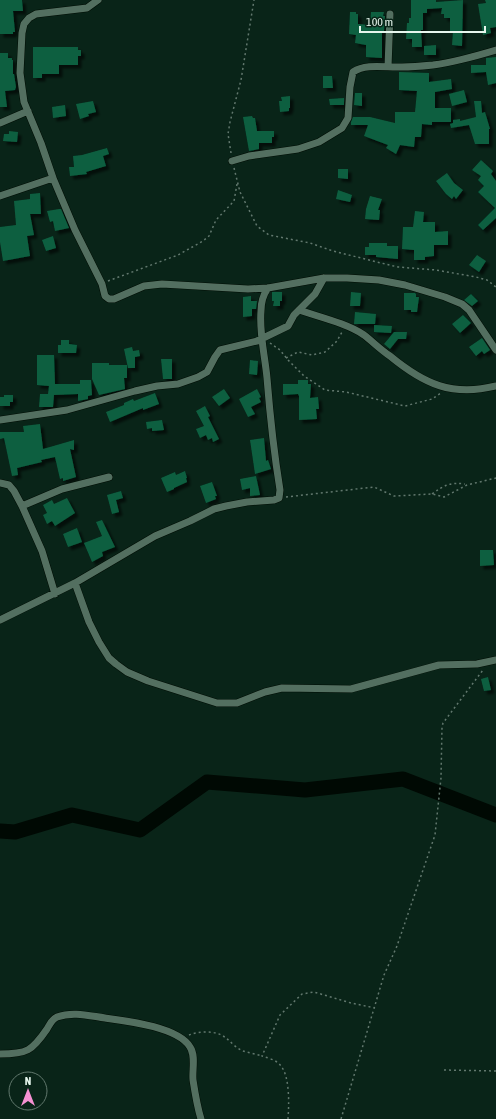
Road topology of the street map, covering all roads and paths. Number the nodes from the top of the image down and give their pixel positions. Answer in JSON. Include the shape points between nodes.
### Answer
{"nodes":[{"id":1,"x":98,"y":0,"type":"edge"},
{"id":2,"x":254,"y":0,"type":"edge"},
{"id":3,"x":390,"y":14,"type":"dead end"},
{"id":4,"x":496,"y":50,"type":"edge"},
{"id":5,"x":388,"y":67,"type":"junction"},
{"id":6,"x":28,"y":111,"type":"junction"},
{"id":7,"x":0,"y":123,"type":"edge"},
{"id":8,"x":232,"y":161,"type":"junction"},
{"id":9,"x":53,"y":178,"type":"junction"},
{"id":10,"x":237,"y":182,"type":"junction"},
{"id":11,"x":0,"y":196,"type":"edge"},
{"id":12,"x":324,"y":278,"type":"junction"},
{"id":13,"x":102,"y":284,"type":"junction"},
{"id":14,"x":496,"y":287,"type":"edge"},
{"id":15,"x":268,"y":288,"type":"junction"},
{"id":16,"x":299,"y":310,"type":"junction"},
{"id":17,"x":344,"y":326,"type":"junction"},
{"id":18,"x":263,"y":338,"type":"junction"},
{"id":19,"x":496,"y":350,"type":"edge"},
{"id":20,"x":286,"y":358,"type":"junction"},
{"id":21,"x":496,"y":386,"type":"edge"},
{"id":22,"x":448,"y":388,"type":"junction"},
{"id":23,"x":0,"y":420,"type":"edge"},
{"id":24,"x":109,"y":477,"type":"dead end"},
{"id":25,"x":496,"y":478,"type":"edge"},
{"id":26,"x":0,"y":483,"type":"edge"},
{"id":27,"x":467,"y":484,"type":"junction"},
{"id":28,"x":432,"y":494,"type":"junction"},
{"id":29,"x":279,"y":498,"type":"junction"},
{"id":30,"x":22,"y":506,"type":"junction"},
{"id":31,"x":75,"y":583,"type":"junction"},
{"id":32,"x":55,"y":594,"type":"junction"},
{"id":33,"x":0,"y":620,"type":"edge"},
{"id":34,"x":493,"y":661,"type":"edge"},
{"id":35,"x":375,"y":1008,"type":"junction"},
{"id":36,"x":180,"y":1038,"type":"junction"},
{"id":37,"x":0,"y":1054,"type":"edge"},
{"id":38,"x":262,"y":1056,"type":"junction"},
{"id":39,"x":444,"y":1070,"type":"dead end"},
{"id":40,"x":496,"y":1071,"type":"edge"},
{"id":41,"x":201,"y":1119,"type":"edge"},
{"id":42,"x":288,"y":1119,"type":"edge"},
{"id":43,"x":341,"y":1119,"type":"edge"}],
"edges":[{"from":1,"to":6,"type":"street","via":[[87,8],[36,14],[24,24],[20,73]]},
{"from":2,"to":8,"type":"path","via":[[241,80],[228,134]]},
{"from":3,"to":5,"type":"street"},
{"from":4,"to":5,"type":"street","via":[[444,63],[403,68]]},
{"from":5,"to":8,"type":"street","via":[[364,67],[353,72],[348,118],[342,128],[331,136],[298,149]]},
{"from":6,"to":7,"type":"street"},
{"from":6,"to":9,"type":"street"},
{"from":8,"to":10,"type":"path"},
{"from":9,"to":11,"type":"street"},
{"from":9,"to":13,"type":"street"},
{"from":10,"to":13,"type":"path","via":[[234,201],[216,220],[204,241],[178,255]]},
{"from":10,"to":14,"type":"path","via":[[257,226],[269,235],[310,243],[381,263],[476,277],[487,280]]},
{"from":12,"to":15,"type":"street"},
{"from":12,"to":16,"type":"street","via":[[315,294]]},
{"from":12,"to":19,"type":"street","via":[[362,278],[405,285],[453,300],[469,310]]},
{"from":13,"to":15,"type":"street","via":[[109,299],[144,286],[162,284]]},
{"from":15,"to":18,"type":"street","via":[[261,310]]},
{"from":16,"to":17,"type":"street"},
{"from":16,"to":18,"type":"street","via":[[288,326]]},
{"from":17,"to":20,"type":"path","via":[[337,341],[325,352],[312,355],[298,352]]},
{"from":17,"to":22,"type":"street","via":[[364,335],[420,378]]},
{"from":18,"to":20,"type":"path","via":[[280,350]]},
{"from":18,"to":23,"type":"street","via":[[249,344],[220,350],[207,372],[178,384],[135,391],[67,410]]},
{"from":18,"to":29,"type":"street"},
{"from":20,"to":22,"type":"path","via":[[304,376],[326,390],[346,392],[400,406],[432,399]]},
{"from":21,"to":22,"type":"street","via":[[479,390]]},
{"from":24,"to":30,"type":"street","via":[[62,489]]},
{"from":25,"to":27,"type":"path"},
{"from":26,"to":30,"type":"street","via":[[9,485]]},
{"from":27,"to":28,"type":"path","via":[[447,484]]},
{"from":27,"to":28,"type":"path","via":[[444,497]]},
{"from":28,"to":29,"type":"path","via":[[394,496],[379,488],[367,487]]},
{"from":29,"to":31,"type":"street","via":[[214,509],[155,536]]},
{"from":30,"to":32,"type":"street","via":[[42,551]]},
{"from":31,"to":32,"type":"street"},
{"from":31,"to":34,"type":"street","via":[[99,642],[116,664],[127,672],[217,703],[237,703],[282,688],[351,688],[438,665]]},
{"from":32,"to":33,"type":"street"},
{"from":34,"to":35,"type":"path","via":[[443,723],[441,778],[434,836],[397,946],[384,975]]},
{"from":35,"to":38,"type":"path","via":[[314,992],[302,994],[280,1015]]},
{"from":35,"to":43,"type":"path"},
{"from":36,"to":37,"type":"street","via":[[144,1024],[74,1014],[54,1019],[35,1046],[28,1050],[15,1054]]},
{"from":36,"to":38,"type":"path","via":[[194,1033],[214,1033],[226,1038],[243,1051]]},
{"from":36,"to":41,"type":"street","via":[[193,1053],[193,1079]]},
{"from":38,"to":42,"type":"path","via":[[277,1062],[285,1072]]},
{"from":39,"to":40,"type":"path"}]}
